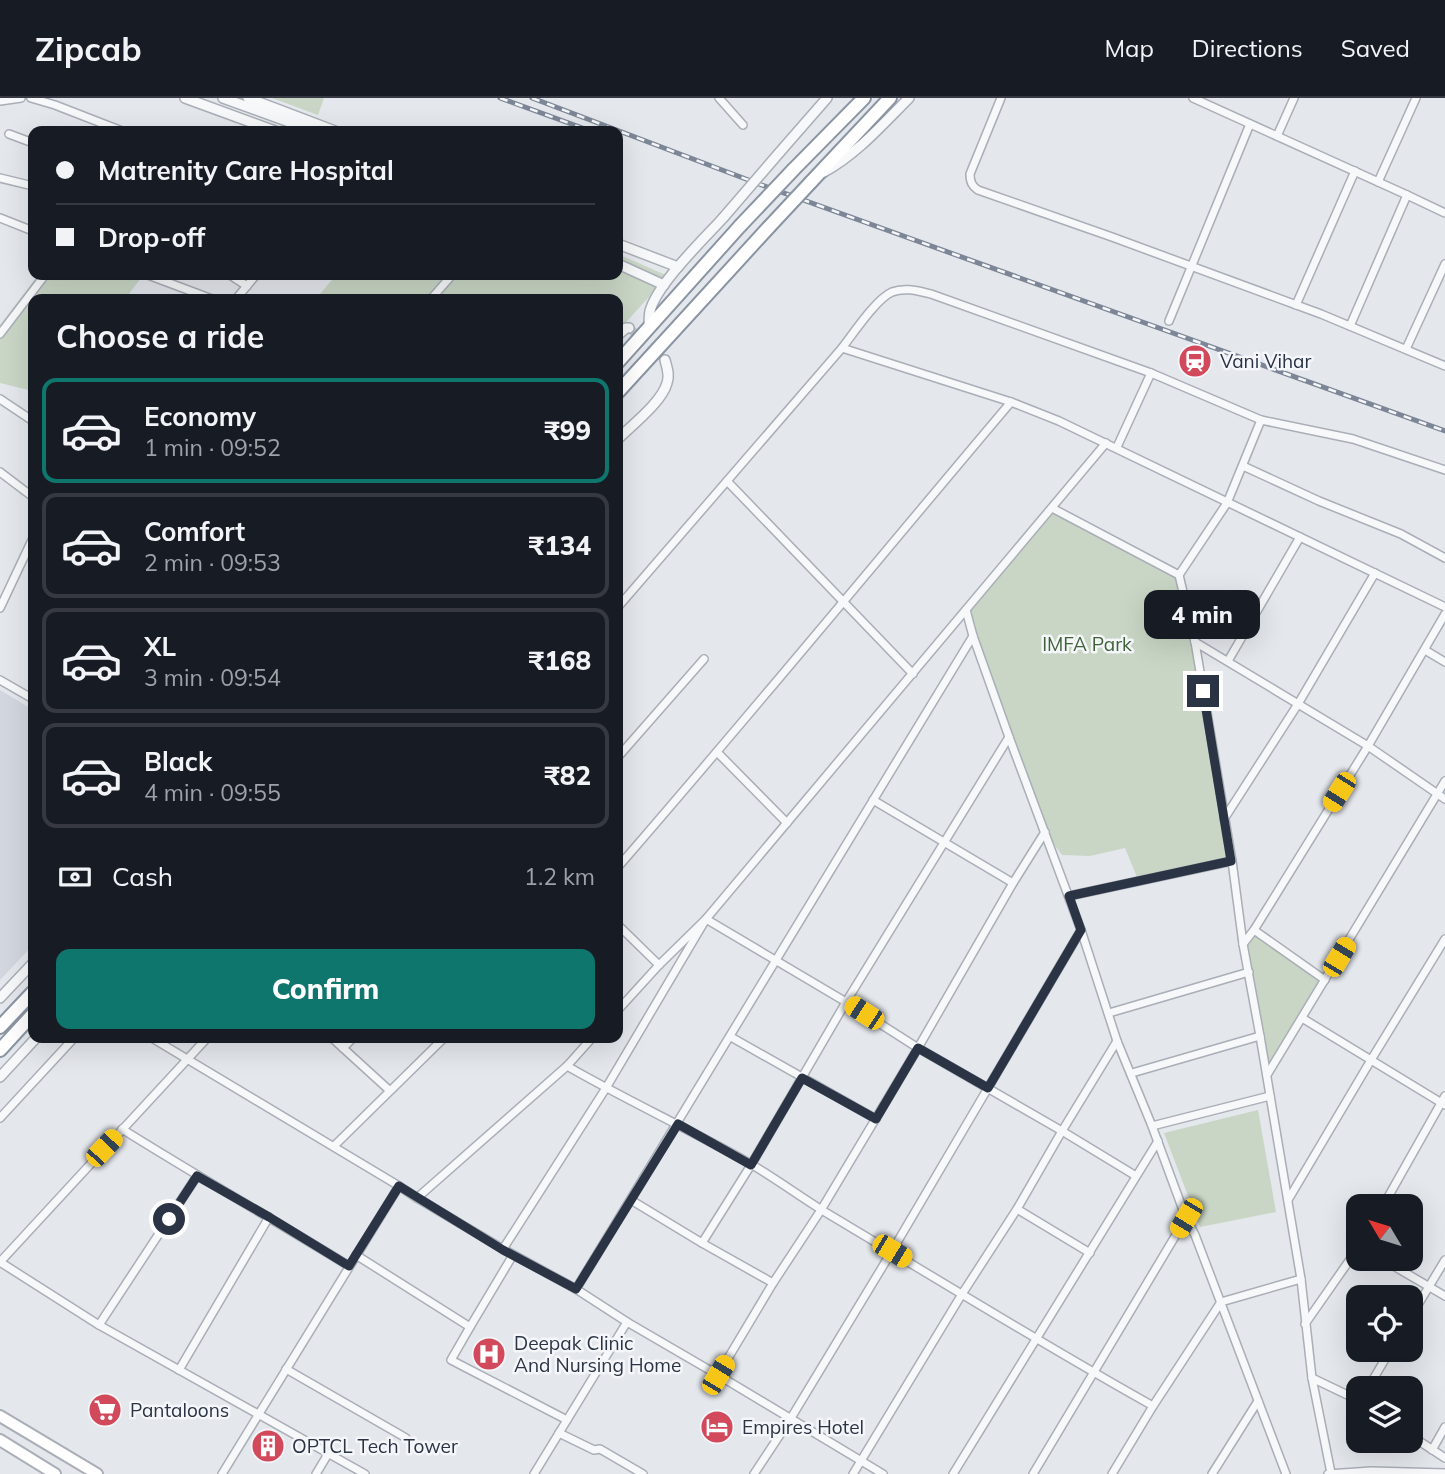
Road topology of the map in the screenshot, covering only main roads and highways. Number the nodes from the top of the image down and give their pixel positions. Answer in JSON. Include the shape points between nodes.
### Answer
{"nodes":[{"id":1,"x":890,"y":98,"type":"edge"},
{"id":2,"x":862,"y":101,"type":"edge"},
{"id":3,"x":623,"y":357,"type":"edge"},
{"id":4,"x":623,"y":387,"type":"edge"},
{"id":5,"x":28,"y":997,"type":"edge"},
{"id":6,"x":28,"y":1019,"type":"edge"},
{"id":7,"x":0,"y":1027,"type":"edge"},
{"id":8,"x":0,"y":1050,"type":"edge"},
{"id":9,"x":0,"y":1416,"type":"edge"},
{"id":10,"x":0,"y":1440,"type":"edge"},
{"id":11,"x":38,"y":1470,"type":"edge"},
{"id":12,"x":55,"y":1474,"type":"edge"},
{"id":13,"x":97,"y":1474,"type":"edge"}],
"edges":[{"from":1,"to":4,"type":"highway","bridge":true},
{"from":2,"to":3,"type":"highway","bridge":true,"via":[[740,226]]},
{"from":5,"to":7,"type":"highway"},
{"from":6,"to":8,"type":"highway"},
{"from":9,"to":13,"type":"main road"},
{"from":10,"to":11,"type":"main road"},
{"from":11,"to":12,"type":"main road"}]}
